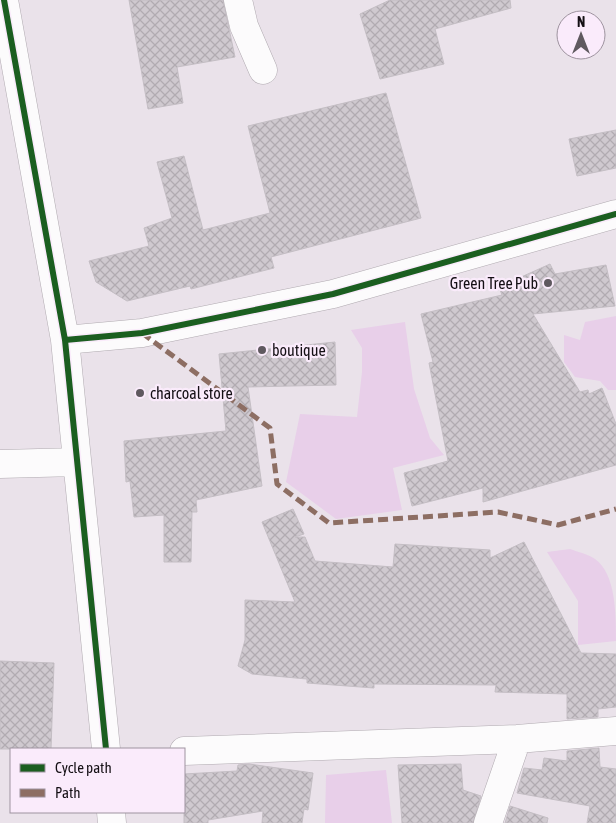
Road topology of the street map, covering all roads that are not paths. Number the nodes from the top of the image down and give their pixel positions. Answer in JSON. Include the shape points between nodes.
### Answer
{"nodes":[{"id":1,"x":4,"y":0,"type":"edge"},
{"id":2,"x":238,"y":0,"type":"edge"},
{"id":3,"x":263,"y":70,"type":"dead end"},
{"id":4,"x":616,"y":214,"type":"edge"},
{"id":5,"x":64,"y":340,"type":"junction"},
{"id":6,"x":77,"y":462,"type":"junction"},
{"id":7,"x":0,"y":464,"type":"edge"},
{"id":8,"x":616,"y":731,"type":"edge"},
{"id":9,"x":517,"y":739,"type":"junction"},
{"id":10,"x":106,"y":748,"type":"edge"},
{"id":11,"x":185,"y":751,"type":"edge"},
{"id":12,"x":488,"y":823,"type":"edge"}],
"edges":[{"from":1,"to":5,"type":"street"},
{"from":2,"to":3,"type":"street","via":[[244,26]]},
{"from":4,"to":5,"type":"street","via":[[333,294],[142,333]]},
{"from":5,"to":6,"type":"street"},
{"from":6,"to":7,"type":"street"},
{"from":6,"to":10,"type":"street"},
{"from":8,"to":9,"type":"street"},
{"from":9,"to":11,"type":"street"},
{"from":9,"to":12,"type":"street"}]}
